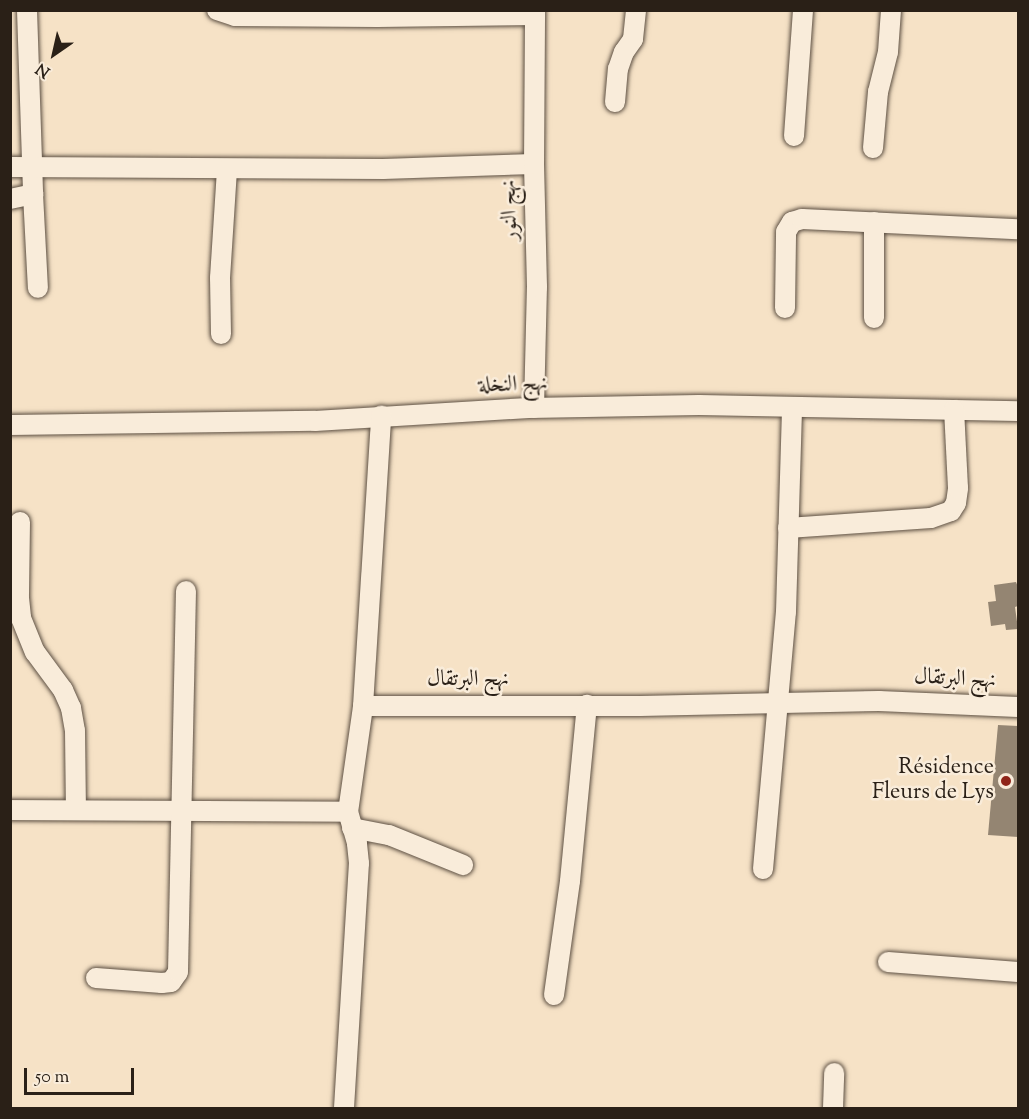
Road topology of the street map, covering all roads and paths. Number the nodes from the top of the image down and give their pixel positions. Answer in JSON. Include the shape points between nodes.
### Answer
{"nodes":[{"id":1,"x":27,"y":10,"type":"edge"},
{"id":2,"x":217,"y":10,"type":"edge"},
{"id":3,"x":636,"y":10,"type":"edge"},
{"id":4,"x":803,"y":10,"type":"edge"},
{"id":5,"x":891,"y":10,"type":"edge"},
{"id":6,"x":535,"y":13,"type":"edge"},
{"id":7,"x":376,"y":14,"type":"edge"},
{"id":8,"x":615,"y":102,"type":"dead end"},
{"id":9,"x":794,"y":136,"type":"dead end"},
{"id":10,"x":873,"y":148,"type":"dead end"},
{"id":11,"x":534,"y":164,"type":"junction"},
{"id":12,"x":10,"y":167,"type":"edge"},
{"id":13,"x":32,"y":168,"type":"junction"},
{"id":14,"x":227,"y":169,"type":"junction"},
{"id":15,"x":33,"y":194,"type":"junction"},
{"id":16,"x":10,"y":199,"type":"edge"},
{"id":17,"x":874,"y":222,"type":"junction"},
{"id":18,"x":1018,"y":229,"type":"edge"},
{"id":19,"x":38,"y":288,"type":"dead end"},
{"id":20,"x":785,"y":308,"type":"dead end"},
{"id":21,"x":874,"y":318,"type":"dead end"},
{"id":22,"x":221,"y":334,"type":"dead end"},
{"id":23,"x":792,"y":406,"type":"junction"},
{"id":24,"x":534,"y":408,"type":"junction"},
{"id":25,"x":954,"y":410,"type":"junction"},
{"id":26,"x":1018,"y":411,"type":"edge"},
{"id":27,"x":381,"y":416,"type":"junction"},
{"id":28,"x":10,"y":425,"type":"edge"},
{"id":29,"x":20,"y":522,"type":"dead end"},
{"id":30,"x":788,"y":528,"type":"junction"},
{"id":31,"x":186,"y":591,"type":"dead end"},
{"id":32,"x":780,"y":703,"type":"junction"},
{"id":33,"x":586,"y":705,"type":"junction"},
{"id":34,"x":363,"y":706,"type":"junction"},
{"id":35,"x":1018,"y":707,"type":"edge"},
{"id":36,"x":10,"y":810,"type":"edge"},
{"id":37,"x":76,"y":810,"type":"junction"},
{"id":38,"x":182,"y":812,"type":"junction"},
{"id":39,"x":350,"y":820,"type":"junction"},
{"id":40,"x":463,"y":865,"type":"dead end"},
{"id":41,"x":763,"y":869,"type":"dead end"},
{"id":42,"x":888,"y":962,"type":"dead end"},
{"id":43,"x":1018,"y":972,"type":"edge"},
{"id":44,"x":96,"y":978,"type":"dead end"},
{"id":45,"x":554,"y":995,"type":"dead end"},
{"id":46,"x":834,"y":1073,"type":"dead end"},
{"id":47,"x":344,"y":1108,"type":"edge"},
{"id":48,"x":833,"y":1108,"type":"edge"}],
"edges":[{"from":1,"to":13,"type":"street"},
{"from":2,"to":7,"type":"street","via":[[235,16]]},
{"from":3,"to":8,"type":"street","via":[[633,39],[618,69]]},
{"from":4,"to":9,"type":"street"},
{"from":5,"to":10,"type":"street"},
{"from":6,"to":7,"type":"street"},
{"from":6,"to":11,"type":"street","name":"نهج النور"},
{"from":11,"to":14,"type":"street"},
{"from":11,"to":24,"type":"street","name":"نهج النور"},
{"from":12,"to":13,"type":"street"},
{"from":13,"to":14,"type":"street"},
{"from":13,"to":15,"type":"street"},
{"from":14,"to":22,"type":"street","via":[[220,278]]},
{"from":15,"to":16,"type":"street"},
{"from":15,"to":19,"type":"street"},
{"from":17,"to":18,"type":"street"},
{"from":17,"to":20,"type":"street","via":[[792,222],[786,232]]},
{"from":17,"to":21,"type":"street"},
{"from":23,"to":24,"type":"street","name":"نهج النخلة"},
{"from":23,"to":25,"type":"street","name":"نهج النخلة"},
{"from":23,"to":30,"type":"street"},
{"from":24,"to":27,"type":"street","name":"نهج النخلة"},
{"from":25,"to":26,"type":"street","name":"نهج النخلة"},
{"from":25,"to":30,"type":"street","via":[[958,488],[951,512],[931,518]]},
{"from":27,"to":28,"type":"street","name":"نهج النخلة","via":[[315,421]]},
{"from":27,"to":34,"type":"street"},
{"from":29,"to":37,"type":"street","via":[[21,618],[35,652],[63,690],[71,708]]},
{"from":30,"to":32,"type":"street"},
{"from":31,"to":38,"type":"street"},
{"from":32,"to":33,"type":"street","name":"نهج البرتقال"},
{"from":32,"to":35,"type":"street","name":"نهج البرتقال","via":[[923,702]]},
{"from":32,"to":41,"type":"street"},
{"from":33,"to":34,"type":"street","name":"نهج البرتقال"},
{"from":33,"to":45,"type":"street","via":[[570,881]]},
{"from":34,"to":39,"type":"street"},
{"from":36,"to":37,"type":"street"},
{"from":37,"to":38,"type":"street"},
{"from":38,"to":39,"type":"street"},
{"from":38,"to":44,"type":"street","via":[[175,979],[162,983]]},
{"from":39,"to":40,"type":"street"},
{"from":39,"to":47,"type":"street","via":[[359,863]]},
{"from":42,"to":43,"type":"street"},
{"from":46,"to":48,"type":"street"}]}
